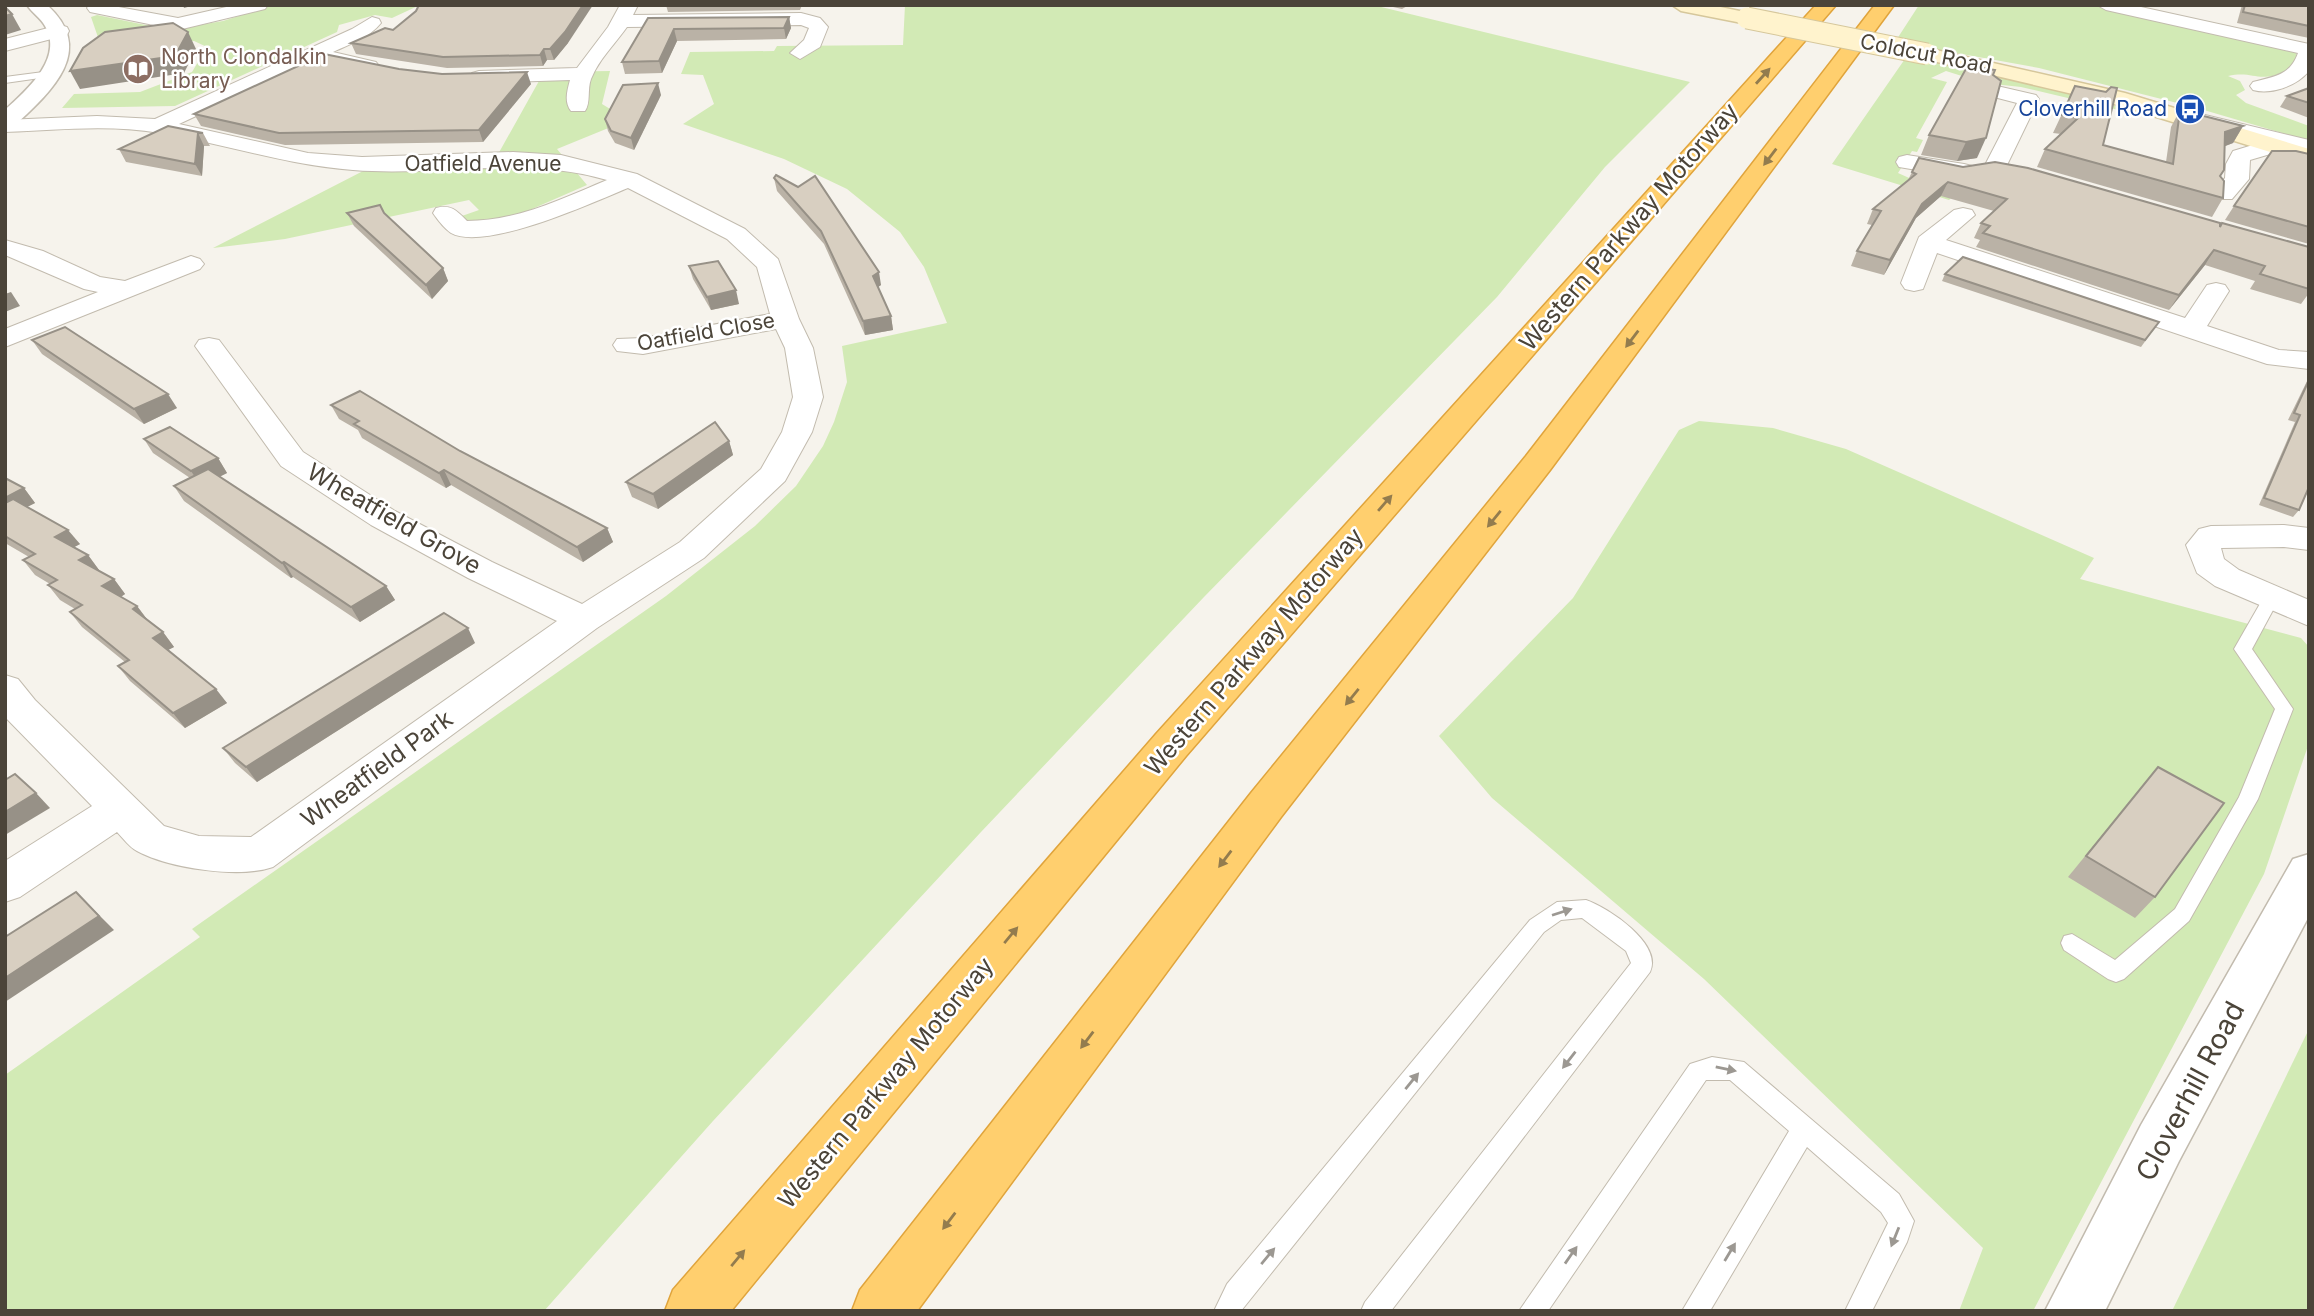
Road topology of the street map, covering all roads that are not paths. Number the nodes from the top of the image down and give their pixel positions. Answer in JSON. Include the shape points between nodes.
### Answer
{"nodes":[{"id":1,"x":36,"y":5,"type":"edge"},
{"id":2,"x":259,"y":5,"type":"edge"},
{"id":3,"x":1681,"y":5,"type":"edge"},
{"id":4,"x":1827,"y":5,"type":"edge"},
{"id":5,"x":1885,"y":5,"type":"edge"},
{"id":6,"x":2106,"y":5,"type":"edge"},
{"id":7,"x":2202,"y":5,"type":"edge"},
{"id":8,"x":96,"y":8,"type":"dead end"},
{"id":9,"x":625,"y":13,"type":"edge"},
{"id":10,"x":372,"y":23,"type":"dead end"},
{"id":11,"x":2187,"y":23,"type":"junction"},
{"id":12,"x":60,"y":31,"type":"junction"},
{"id":13,"x":5,"y":45,"type":"edge"},
{"id":14,"x":2309,"y":50,"type":"edge"},
{"id":15,"x":800,"y":53,"type":"dead end"},
{"id":16,"x":313,"y":54,"type":"junction"},
{"id":17,"x":392,"y":70,"type":"edge"},
{"id":18,"x":51,"y":74,"type":"junction"},
{"id":19,"x":583,"y":74,"type":"junction"},
{"id":20,"x":460,"y":77,"type":"edge"},
{"id":21,"x":5,"y":80,"type":"edge"},
{"id":22,"x":2260,"y":86,"type":"dead end"},
{"id":23,"x":1997,"y":92,"type":"edge"},
{"id":24,"x":578,"y":107,"type":"dead end"},
{"id":25,"x":2169,"y":112,"type":"junction"},
{"id":26,"x":5,"y":124,"type":"edge"},
{"id":27,"x":158,"y":125,"type":"junction"},
{"id":28,"x":2276,"y":145,"type":"junction"},
{"id":29,"x":2309,"y":147,"type":"edge"},
{"id":30,"x":2309,"y":157,"type":"edge"},
{"id":31,"x":1907,"y":162,"type":"dead end"},
{"id":32,"x":629,"y":179,"type":"junction"},
{"id":33,"x":2224,"y":194,"type":"edge"},
{"id":34,"x":445,"y":213,"type":"dead end"},
{"id":35,"x":1963,"y":215,"type":"dead end"},
{"id":36,"x":1928,"y":243,"type":"junction"},
{"id":37,"x":5,"y":247,"type":"edge"},
{"id":38,"x":191,"y":264,"type":"dead end"},
{"id":39,"x":1914,"y":283,"type":"dead end"},
{"id":40,"x":128,"y":289,"type":"junction"},
{"id":41,"x":2216,"y":291,"type":"dead end"},
{"id":42,"x":785,"y":318,"type":"junction"},
{"id":43,"x":2191,"y":330,"type":"junction"},
{"id":44,"x":5,"y":339,"type":"edge"},
{"id":45,"x":627,"y":345,"type":"dead end"},
{"id":46,"x":209,"y":346,"type":"dead end"},
{"id":47,"x":2309,"y":361,"type":"edge"},
{"id":48,"x":2309,"y":539,"type":"edge"},
{"id":49,"x":2271,"y":599,"type":"junction"},
{"id":50,"x":2309,"y":614,"type":"edge"},
{"id":51,"x":584,"y":619,"type":"junction"},
{"id":52,"x":5,"y":689,"type":"edge"},
{"id":53,"x":118,"y":810,"type":"junction"},
{"id":54,"x":2309,"y":872,"type":"edge"},
{"id":55,"x":5,"y":884,"type":"edge"},
{"id":56,"x":2072,"y":943,"type":"dead end"},
{"id":57,"x":1804,"y":1129,"type":"junction"},
{"id":58,"x":694,"y":1311,"type":"edge"},
{"id":59,"x":881,"y":1311,"type":"edge"},
{"id":60,"x":1227,"y":1311,"type":"edge"},
{"id":61,"x":1374,"y":1311,"type":"edge"},
{"id":62,"x":1532,"y":1311,"type":"edge"},
{"id":63,"x":1695,"y":1311,"type":"edge"},
{"id":64,"x":1858,"y":1311,"type":"edge"},
{"id":65,"x":2074,"y":1311,"type":"edge"}],
"edges":[{"from":1,"to":12,"type":"street"},
{"from":2,"to":8,"type":"street","via":[[178,24]]},
{"from":3,"to":25,"type":"main road","name":"Coldcut Road","bridge":true,"via":[[2056,82]]},
{"from":58,"to":4,"type":"highway","name":"Western Parkway Motorway","one_way":true,"via":[[1171,745]]},
{"from":5,"to":59,"type":"highway","one_way":true,"via":[[1538,463],[1266,805]]},
{"from":6,"to":11,"type":"street"},
{"from":7,"to":11,"type":"street"},
{"from":9,"to":15,"type":"street","via":[[813,22],[819,27],[813,43]]},
{"from":9,"to":19,"type":"street"},
{"from":10,"to":16,"type":"street"},
{"from":11,"to":14,"type":"street"},
{"from":12,"to":13,"type":"street"},
{"from":12,"to":18,"type":"street","via":[[61,49]]},
{"from":14,"to":22,"type":"street","via":[[2297,75]]},
{"from":16,"to":17,"type":"street"},
{"from":16,"to":27,"type":"street"},
{"from":18,"to":21,"type":"lane"},
{"from":18,"to":26,"type":"street"},
{"from":19,"to":20,"type":"street"},
{"from":19,"to":24,"type":"street","via":[[574,93]]},
{"from":23,"to":31,"type":"street","via":[[2029,99],[2005,168],[1957,171]]},
{"from":25,"to":28,"type":"main road","name":"Coldcut Road"},
{"from":25,"to":29,"type":"street","name":"Coldcut Road"},
{"from":26,"to":27,"type":"street","name":"Oatfield Avenue","via":[[97,121]]},
{"from":27,"to":32,"type":"street","name":"Oatfield Avenue","via":[[308,160],[362,164],[549,161]]},
{"from":28,"to":30,"type":"main road","name":"Coldcut Road"},
{"from":28,"to":33,"type":"street","via":[[2241,156],[2236,179]]},
{"from":32,"to":34,"type":"street","via":[[495,229],[460,228]]},
{"from":32,"to":42,"type":"street","name":"Oatfield Avenue","via":[[736,234],[769,264]]},
{"from":35,"to":36,"type":"street"},
{"from":36,"to":39,"type":"street"},
{"from":36,"to":43,"type":"street"},
{"from":37,"to":40,"type":"street","via":[[93,283]]},
{"from":38,"to":40,"type":"street"},
{"from":40,"to":44,"type":"street"},
{"from":41,"to":43,"type":"street"},
{"from":42,"to":45,"type":"street","name":"Oatfield Close","via":[[643,346]]},
{"from":42,"to":51,"type":"street","name":"Oatfield Avenue","via":[[799,348],[808,397],[797,432],[774,474],[692,550]]},
{"from":43,"to":47,"type":"street","via":[[2277,358]]},
{"from":46,"to":51,"type":"street","name":"Wheatfield Grove","via":[[292,459],[395,524]]},
{"from":48,"to":49,"type":"street","via":[[2229,535],[2211,537],[2203,545],[2209,565]]},
{"from":49,"to":50,"type":"street"},
{"from":49,"to":56,"type":"lane","via":[[2242,649],[2284,709],[2248,799],[2182,915],[2116,972]]},
{"from":51,"to":53,"type":"street","name":"Wheatfield Park","via":[[258,855],[199,853],[150,839]]},
{"from":52,"to":53,"type":"street"},
{"from":53,"to":55,"type":"street"},
{"from":54,"to":65,"type":"street","name":"Cloverhill Road"},
{"from":62,"to":57,"type":"lane","one_way":true,"via":[[1698,1072],[1709,1067],[1736,1070]]},
{"from":63,"to":57,"type":"lane","one_way":true},
{"from":57,"to":64,"type":"lane","one_way":true,"via":[[1890,1203],[1900,1220],[1898,1233]]},
{"from":60,"to":61,"type":"lane","one_way":true,"via":[[1236,1293],[1537,926],[1557,911],[1586,909],[1634,944],[1642,965]]}]}
